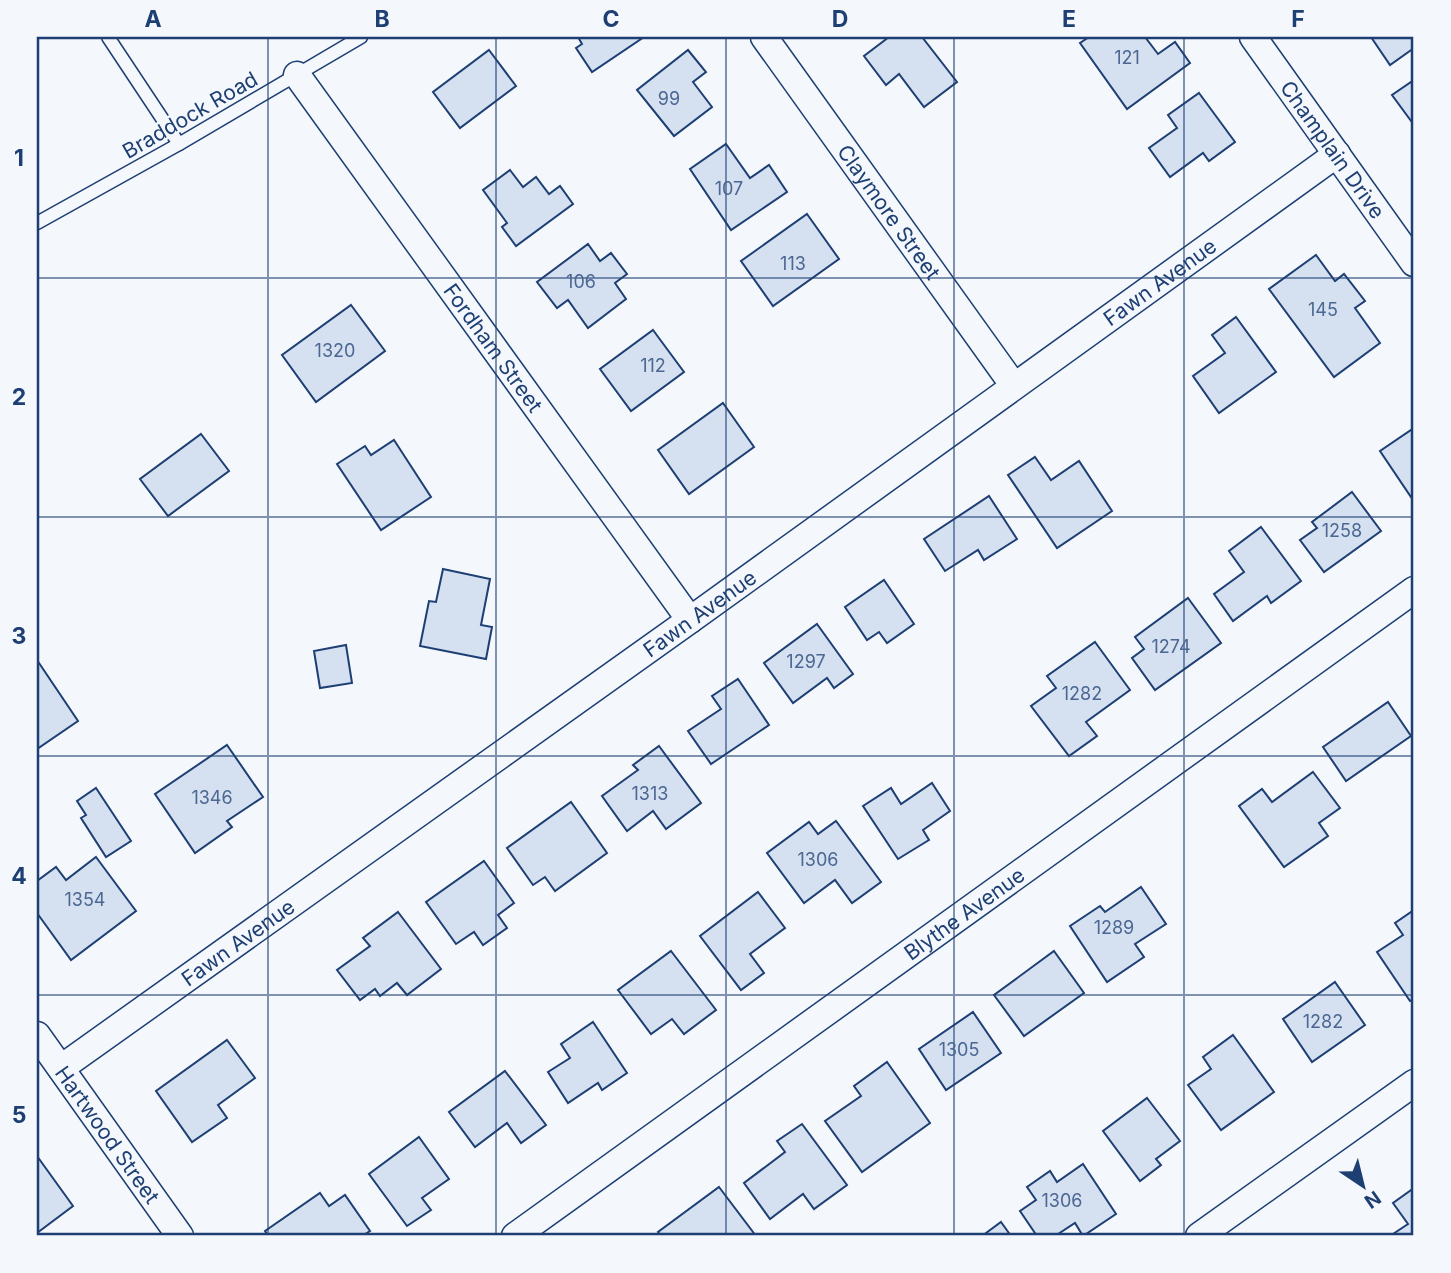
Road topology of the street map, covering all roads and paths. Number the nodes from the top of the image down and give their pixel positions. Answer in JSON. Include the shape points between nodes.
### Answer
{"nodes":[{"id":1,"x":108,"y":37,"type":"edge"},
{"id":2,"x":361,"y":37,"type":"edge"},
{"id":3,"x":764,"y":37,"type":"edge"},
{"id":4,"x":1253,"y":37,"type":"edge"},
{"id":5,"x":297,"y":75,"type":"junction"},
{"id":6,"x":178,"y":144,"type":"junction"},
{"id":7,"x":1337,"y":154,"type":"junction"},
{"id":8,"x":37,"y":223,"type":"edge"},
{"id":9,"x":1414,"y":263,"type":"edge"},
{"id":10,"x":1014,"y":386,"type":"junction"},
{"id":11,"x":1414,"y":590,"type":"edge"},
{"id":12,"x":690,"y":620,"type":"junction"},
{"id":13,"x":37,"y":1035,"type":"edge"},
{"id":14,"x":61,"y":1068,"type":"junction"},
{"id":15,"x":1414,"y":1083,"type":"edge"},
{"id":16,"x":180,"y":1236,"type":"edge"},
{"id":17,"x":515,"y":1236,"type":"edge"},
{"id":18,"x":1199,"y":1236,"type":"edge"}],
"edges":[{"from":1,"to":6,"type":"lane"},
{"from":2,"to":5,"type":"lane","name":"Braddock Road"},
{"from":3,"to":10,"type":"street","name":"Claymore Street"},
{"from":4,"to":7,"type":"street","name":"Champlain Drive"},
{"from":5,"to":6,"type":"lane","name":"Braddock Road"},
{"from":5,"to":12,"type":"street","name":"Fordham Street"},
{"from":6,"to":8,"type":"lane","name":"Braddock Road"},
{"from":7,"to":9,"type":"street","name":"Champlain Drive"},
{"from":7,"to":10,"type":"street","name":"Fawn Avenue"},
{"from":10,"to":12,"type":"street","name":"Fawn Avenue"},
{"from":11,"to":17,"type":"street","name":"Blythe Avenue"},
{"from":12,"to":14,"type":"street","name":"Fawn Avenue"},
{"from":13,"to":14,"type":"street","name":"Hartwood Street"},
{"from":14,"to":16,"type":"street","name":"Hartwood Street"},
{"from":15,"to":18,"type":"street"}]}
